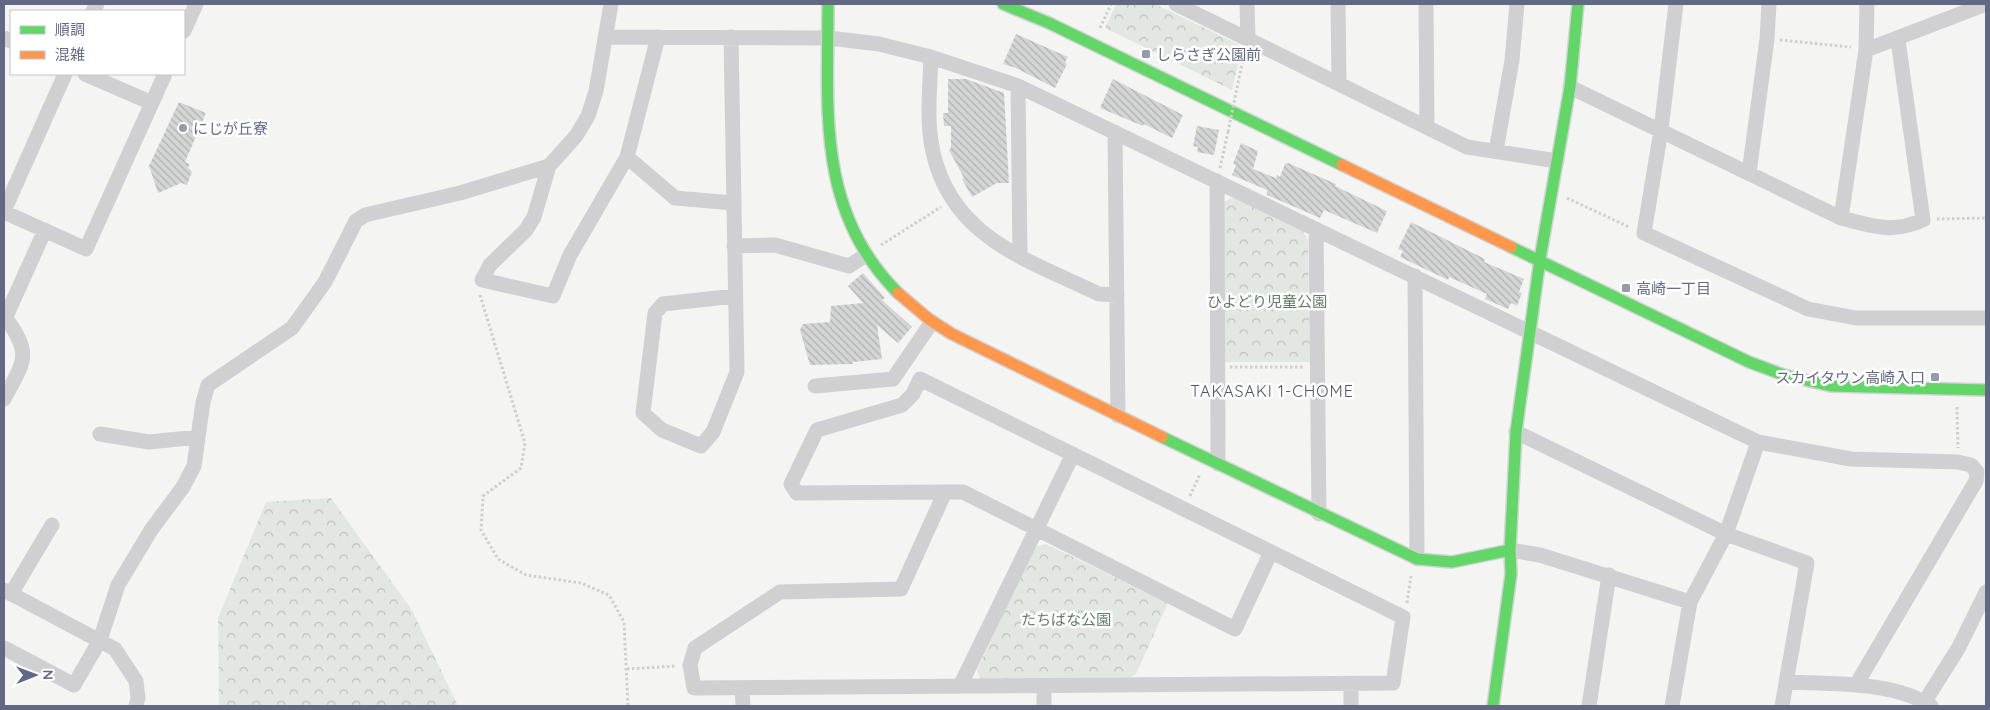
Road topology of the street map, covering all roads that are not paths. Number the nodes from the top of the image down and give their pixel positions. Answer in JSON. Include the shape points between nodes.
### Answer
{"nodes":[{"id":1,"x":196,"y":4,"type":"edge"},
{"id":2,"x":611,"y":4,"type":"edge"},
{"id":3,"x":828,"y":4,"type":"edge"},
{"id":4,"x":1003,"y":4,"type":"edge"},
{"id":5,"x":1176,"y":4,"type":"edge"},
{"id":6,"x":1247,"y":4,"type":"edge"},
{"id":7,"x":1338,"y":4,"type":"edge"},
{"id":8,"x":1426,"y":4,"type":"edge"},
{"id":9,"x":1517,"y":4,"type":"edge"},
{"id":10,"x":1578,"y":4,"type":"edge"},
{"id":11,"x":1676,"y":4,"type":"edge"},
{"id":12,"x":1769,"y":4,"type":"edge"},
{"id":13,"x":1867,"y":4,"type":"edge"},
{"id":14,"x":1986,"y":4,"type":"edge"},
{"id":15,"x":1950,"y":11,"type":"edge"},
{"id":16,"x":185,"y":29,"type":"edge"},
{"id":17,"x":606,"y":37,"type":"junction"},
{"id":18,"x":658,"y":37,"type":"junction"},
{"id":19,"x":731,"y":38,"type":"junction"},
{"id":20,"x":828,"y":38,"type":"junction"},
{"id":21,"x":1248,"y":39,"type":"junction"},
{"id":22,"x":1898,"y":40,"type":"junction"},
{"id":23,"x":1862,"y":49,"type":"junction"},
{"id":24,"x":931,"y":57,"type":"junction"},
{"id":25,"x":65,"y":75,"type":"edge"},
{"id":26,"x":87,"y":75,"type":"edge"},
{"id":27,"x":165,"y":75,"type":"edge"},
{"id":28,"x":1339,"y":84,"type":"junction"},
{"id":29,"x":1018,"y":86,"type":"junction"},
{"id":30,"x":1570,"y":87,"type":"junction"},
{"id":31,"x":152,"y":103,"type":"junction"},
{"id":32,"x":1427,"y":128,"type":"junction"},
{"id":33,"x":1661,"y":130,"type":"junction"},
{"id":34,"x":1115,"y":132,"type":"junction"},
{"id":35,"x":1496,"y":151,"type":"junction"},
{"id":36,"x":627,"y":156,"type":"junction"},
{"id":37,"x":1557,"y":161,"type":"junction"},
{"id":38,"x":549,"y":166,"type":"junction"},
{"id":39,"x":1749,"y":173,"type":"junction"},
{"id":40,"x":1217,"y":181,"type":"junction"},
{"id":41,"x":734,"y":204,"type":"junction"},
{"id":42,"x":4,"y":211,"type":"edge"},
{"id":43,"x":1841,"y":218,"type":"junction"},
{"id":44,"x":1316,"y":229,"type":"junction"},
{"id":45,"x":45,"y":230,"type":"junction"},
{"id":46,"x":734,"y":246,"type":"junction"},
{"id":47,"x":866,"y":254,"type":"junction"},
{"id":48,"x":1020,"y":256,"type":"junction"},
{"id":49,"x":1540,"y":259,"type":"junction"},
{"id":50,"x":1415,"y":276,"type":"junction"},
{"id":51,"x":1117,"y":295,"type":"junction"},
{"id":52,"x":735,"y":296,"type":"junction"},
{"id":53,"x":5,"y":313,"type":"edge"},
{"id":54,"x":1986,"y":318,"type":"edge"},
{"id":55,"x":932,"y":322,"type":"junction"},
{"id":56,"x":1530,"y":332,"type":"junction"},
{"id":57,"x":815,"y":386,"type":"dead end"},
{"id":58,"x":1986,"y":390,"type":"edge"},
{"id":59,"x":4,"y":399,"type":"edge"},
{"id":60,"x":1118,"y":416,"type":"junction"},
{"id":61,"x":1516,"y":432,"type":"junction"},
{"id":62,"x":100,"y":434,"type":"dead end"},
{"id":63,"x":198,"y":438,"type":"junction"},
{"id":64,"x":1758,"y":442,"type":"junction"},
{"id":65,"x":1073,"y":454,"type":"junction"},
{"id":66,"x":1218,"y":464,"type":"junction"},
{"id":67,"x":945,"y":492,"type":"junction"},
{"id":68,"x":1319,"y":514,"type":"junction"},
{"id":69,"x":52,"y":525,"type":"dead end"},
{"id":70,"x":1037,"y":529,"type":"junction"},
{"id":71,"x":1726,"y":534,"type":"junction"},
{"id":72,"x":1510,"y":550,"type":"junction"},
{"id":73,"x":1271,"y":552,"type":"junction"},
{"id":74,"x":1417,"y":559,"type":"junction"},
{"id":75,"x":1609,"y":575,"type":"junction"},
{"id":76,"x":8,"y":592,"type":"edge"},
{"id":77,"x":1986,"y":592,"type":"edge"},
{"id":78,"x":1690,"y":602,"type":"junction"},
{"id":79,"x":100,"y":640,"type":"junction"},
{"id":80,"x":4,"y":648,"type":"edge"},
{"id":81,"x":1786,"y":682,"type":"junction"},
{"id":82,"x":1351,"y":684,"type":"junction"},
{"id":83,"x":1856,"y":685,"type":"junction"},
{"id":84,"x":960,"y":686,"type":"junction"},
{"id":85,"x":1044,"y":686,"type":"junction"},
{"id":86,"x":742,"y":688,"type":"junction"},
{"id":87,"x":1926,"y":705,"type":"edge"},
{"id":88,"x":136,"y":706,"type":"edge"},
{"id":89,"x":743,"y":706,"type":"edge"},
{"id":90,"x":1044,"y":706,"type":"edge"},
{"id":91,"x":1351,"y":706,"type":"edge"},
{"id":92,"x":1493,"y":706,"type":"edge"},
{"id":93,"x":1589,"y":706,"type":"edge"},
{"id":94,"x":1672,"y":706,"type":"edge"},
{"id":95,"x":1782,"y":706,"type":"edge"}],
"edges":[{"from":1,"to":16,"type":"street"},
{"from":2,"to":17,"type":"street"},
{"from":3,"to":20,"type":"street"},
{"from":4,"to":49,"type":"street","via":[[1049,23]]},
{"from":5,"to":21,"type":"street"},
{"from":6,"to":21,"type":"street"},
{"from":7,"to":28,"type":"street"},
{"from":8,"to":32,"type":"street"},
{"from":9,"to":35,"type":"street","via":[[1512,60]]},
{"from":10,"to":30,"type":"street"},
{"from":11,"to":33,"type":"street"},
{"from":12,"to":39,"type":"street"},
{"from":13,"to":23,"type":"street"},
{"from":14,"to":15,"type":"street"},
{"from":15,"to":22,"type":"street"},
{"from":17,"to":18,"type":"street"},
{"from":17,"to":38,"type":"street","via":[[592,106],[576,136]]},
{"from":18,"to":19,"type":"street"},
{"from":18,"to":36,"type":"street"},
{"from":19,"to":20,"type":"street"},
{"from":19,"to":41,"type":"street"},
{"from":20,"to":24,"type":"street","via":[[879,44]]},
{"from":20,"to":47,"type":"street","via":[[833,168],[842,202]]},
{"from":21,"to":28,"type":"street"},
{"from":22,"to":23,"type":"street"},
{"from":22,"to":43,"type":"street","via":[[1923,220],[1894,229]]},
{"from":23,"to":43,"type":"street"},
{"from":24,"to":29,"type":"street"},
{"from":24,"to":48,"type":"street","via":[[930,129],[939,175],[964,217],[981,233]]},
{"from":25,"to":42,"type":"street"},
{"from":26,"to":31,"type":"street"},
{"from":27,"to":31,"type":"street"},
{"from":28,"to":32,"type":"street"},
{"from":29,"to":34,"type":"street"},
{"from":29,"to":48,"type":"street"},
{"from":30,"to":33,"type":"street"},
{"from":30,"to":37,"type":"street"},
{"from":31,"to":45,"type":"street","via":[[86,249]]},
{"from":32,"to":35,"type":"street","via":[[1468,147]]},
{"from":33,"to":39,"type":"street"},
{"from":33,"to":54,"type":"street","via":[[1644,233],[1808,309],[1856,318]]},
{"from":34,"to":40,"type":"street"},
{"from":34,"to":51,"type":"street"},
{"from":35,"to":37,"type":"street"},
{"from":36,"to":38,"type":"street","via":[[570,255],[553,296],[482,280],[490,265],[526,230],[534,217]]},
{"from":36,"to":41,"type":"street","via":[[675,198]]},
{"from":37,"to":49,"type":"street"},
{"from":38,"to":63,"type":"street","via":[[460,193],[365,215],[356,221],[325,282],[292,328],[208,386]]},
{"from":39,"to":43,"type":"street"},
{"from":40,"to":44,"type":"street"},
{"from":40,"to":66,"type":"street"},
{"from":41,"to":46,"type":"street"},
{"from":42,"to":45,"type":"street"},
{"from":44,"to":50,"type":"street"},
{"from":44,"to":68,"type":"street"},
{"from":45,"to":53,"type":"street"},
{"from":46,"to":47,"type":"street","via":[[774,245],[849,266]]},
{"from":46,"to":52,"type":"street"},
{"from":47,"to":55,"type":"street","via":[[901,297]]},
{"from":48,"to":51,"type":"street","via":[[1099,294]]},
{"from":49,"to":56,"type":"street"},
{"from":49,"to":58,"type":"street","via":[[1710,344],[1791,377],[1831,386],[1860,388]]},
{"from":50,"to":56,"type":"street"},
{"from":50,"to":74,"type":"street"},
{"from":51,"to":60,"type":"street"},
{"from":52,"to":52,"type":"street","via":[[737,372],[713,432],[701,446],[662,430],[642,413],[655,313],[663,304]]},
{"from":53,"to":59,"type":"street","via":[[19,337],[24,355]]},
{"from":55,"to":57,"type":"street","via":[[893,379]]},
{"from":55,"to":60,"type":"street"},
{"from":56,"to":61,"type":"street"},
{"from":56,"to":64,"type":"street"},
{"from":60,"to":66,"type":"street"},
{"from":61,"to":71,"type":"street"},
{"from":61,"to":72,"type":"street"},
{"from":62,"to":63,"type":"street","via":[[150,442]]},
{"from":63,"to":79,"type":"street","via":[[194,466],[118,585]]},
{"from":64,"to":71,"type":"street"},
{"from":64,"to":83,"type":"street","via":[[1851,458],[1958,462],[1974,468],[1978,476]]},
{"from":65,"to":67,"type":"street","via":[[920,379],[913,394],[902,405],[817,430],[791,484],[796,493]]},
{"from":65,"to":70,"type":"street"},
{"from":65,"to":73,"type":"street"},
{"from":66,"to":68,"type":"street"},
{"from":67,"to":70,"type":"street","via":[[963,492]]},
{"from":67,"to":86,"type":"street","via":[[901,588],[780,592],[695,648],[690,665],[694,688]]},
{"from":68,"to":74,"type":"street"},
{"from":69,"to":76,"type":"street"},
{"from":70,"to":73,"type":"street","via":[[1235,629]]},
{"from":70,"to":84,"type":"street"},
{"from":71,"to":78,"type":"street"},
{"from":71,"to":81,"type":"street","via":[[1807,563]]},
{"from":72,"to":74,"type":"street","via":[[1457,563],[1430,563]]},
{"from":72,"to":75,"type":"street"},
{"from":72,"to":92,"type":"street","via":[[1511,574]]},
{"from":73,"to":82,"type":"street","via":[[1403,617],[1393,683]]},
{"from":75,"to":78,"type":"street"},
{"from":75,"to":93,"type":"street"},
{"from":76,"to":79,"type":"street"},
{"from":77,"to":87,"type":"street"},
{"from":78,"to":94,"type":"street"},
{"from":79,"to":80,"type":"street","via":[[74,685]]},
{"from":79,"to":88,"type":"street","via":[[115,649],[136,681]]},
{"from":81,"to":83,"type":"street"},
{"from":81,"to":95,"type":"street"},
{"from":82,"to":85,"type":"street"},
{"from":82,"to":91,"type":"street"},
{"from":83,"to":87,"type":"street","via":[[1906,695]]},
{"from":84,"to":85,"type":"street"},
{"from":84,"to":86,"type":"street"},
{"from":85,"to":90,"type":"street"},
{"from":86,"to":89,"type":"street"}]}
